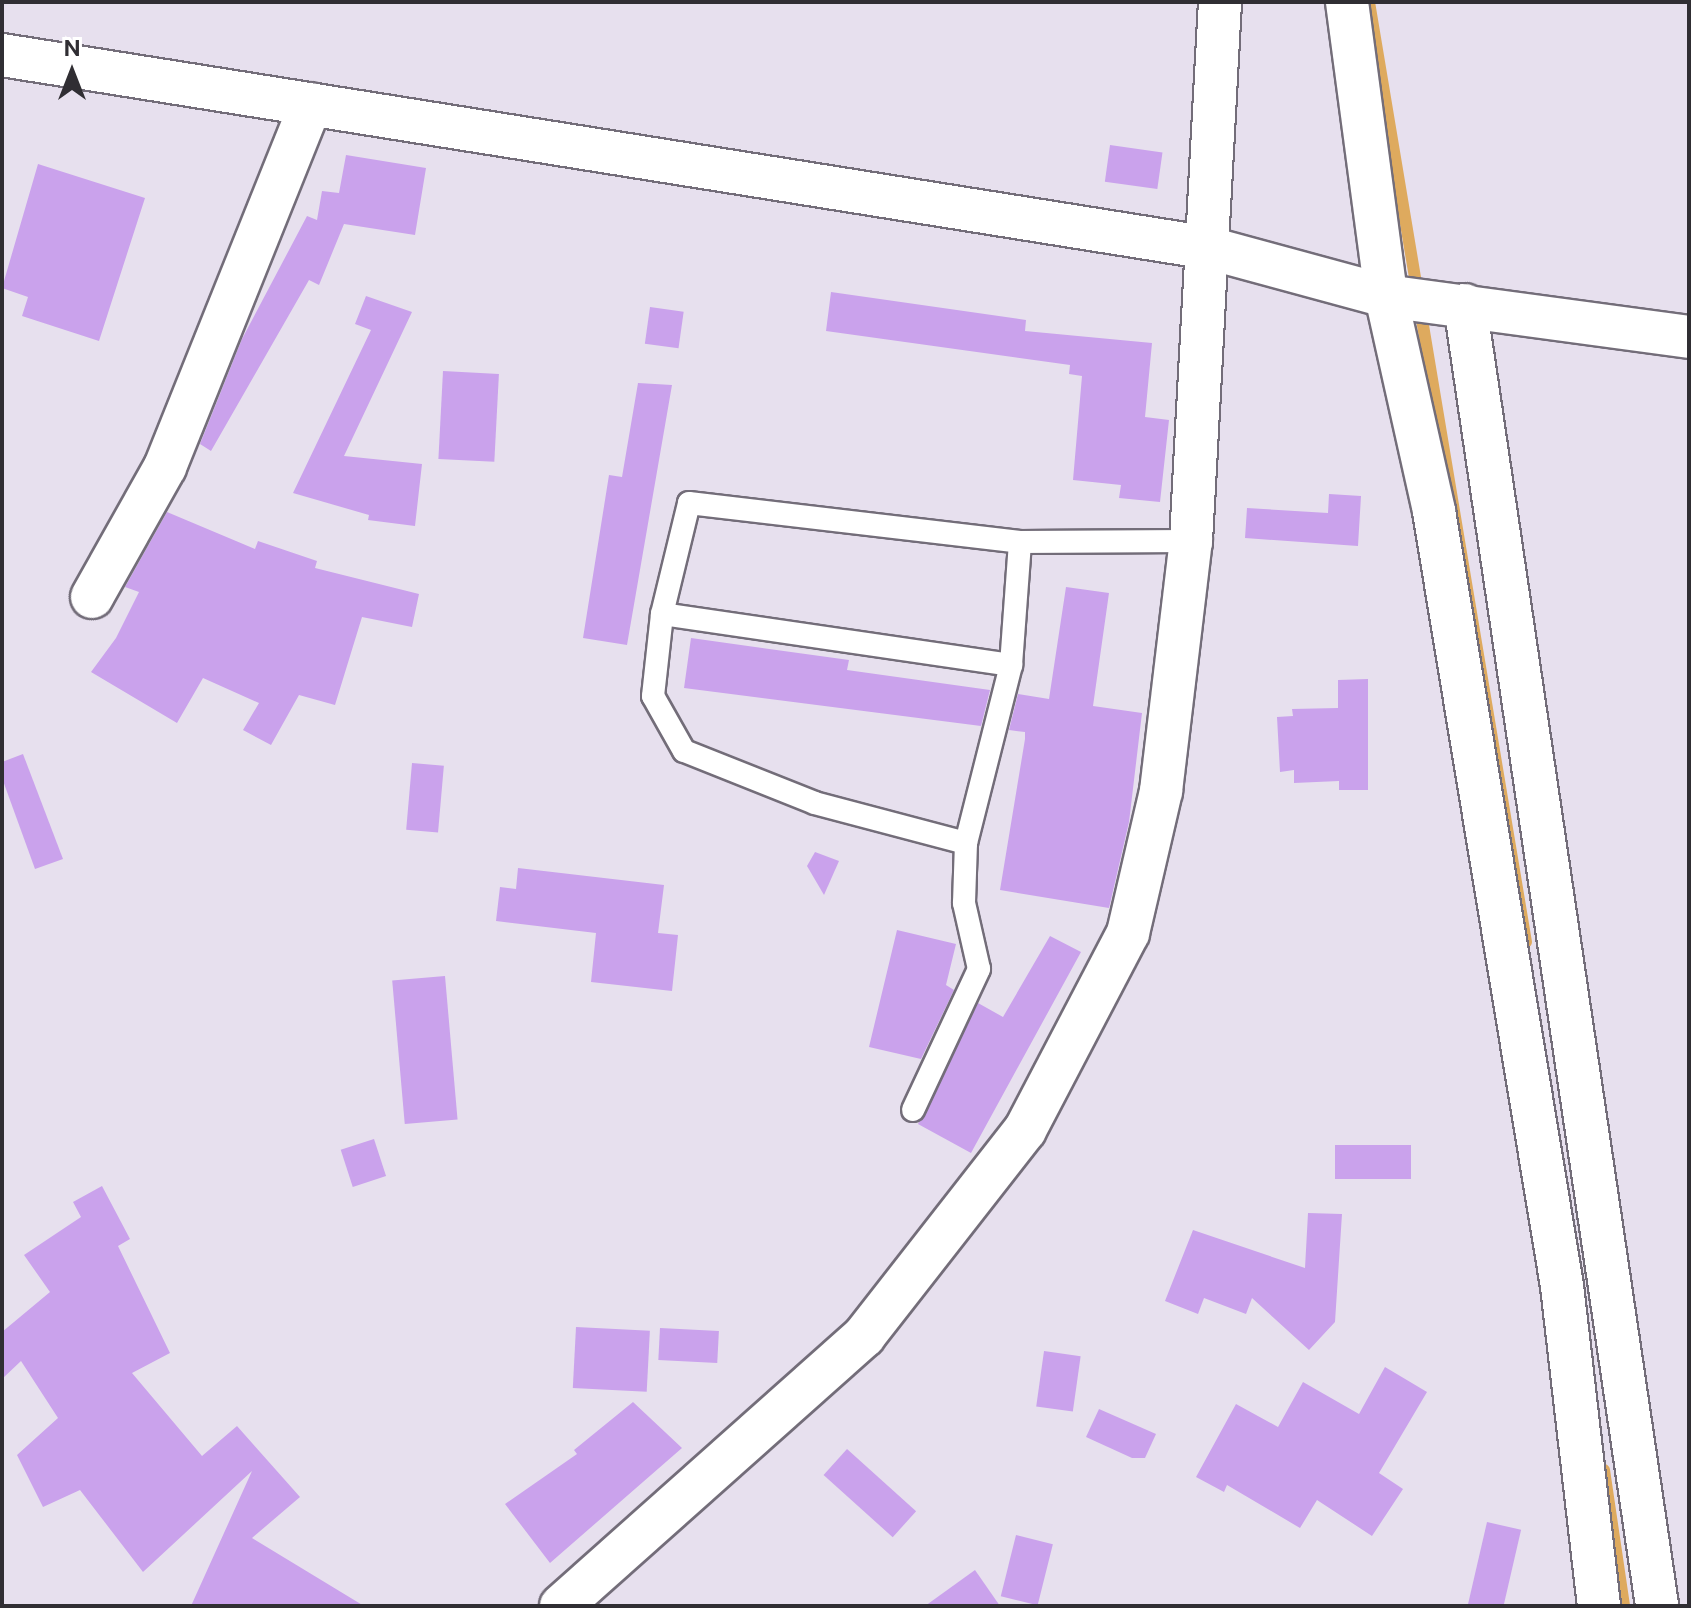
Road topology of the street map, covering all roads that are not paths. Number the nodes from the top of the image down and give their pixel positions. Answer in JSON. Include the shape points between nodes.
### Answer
{"nodes":[{"id":1,"x":1220,"y":2,"type":"edge"},
{"id":2,"x":1347,"y":2,"type":"edge"},
{"id":3,"x":2,"y":55,"type":"edge"},
{"id":4,"x":311,"y":104,"type":"junction"},
{"id":5,"x":1209,"y":248,"type":"junction"},
{"id":6,"x":1386,"y":296,"type":"junction"},
{"id":7,"x":1465,"y":305,"type":"junction"},
{"id":8,"x":1689,"y":337,"type":"edge"},
{"id":9,"x":1191,"y":541,"type":"junction"},
{"id":10,"x":1020,"y":542,"type":"junction"},
{"id":11,"x":92,"y":597,"type":"dead end"},
{"id":12,"x":662,"y":614,"type":"junction"},
{"id":13,"x":1011,"y":665,"type":"junction"},
{"id":14,"x":966,"y":843,"type":"junction"},
{"id":15,"x":913,"y":1110,"type":"dead end"},
{"id":16,"x":561,"y":1606,"type":"edge"},
{"id":17,"x":1599,"y":1606,"type":"edge"},
{"id":18,"x":1657,"y":1606,"type":"edge"}],
"edges":[{"from":1,"to":5,"type":"street"},
{"from":2,"to":6,"type":"street"},
{"from":3,"to":4,"type":"street"},
{"from":4,"to":5,"type":"street"},
{"from":4,"to":11,"type":"street","via":[[165,467]]},
{"from":5,"to":6,"type":"street"},
{"from":5,"to":9,"type":"street"},
{"from":6,"to":7,"type":"street"},
{"from":6,"to":17,"type":"street","via":[[1434,511],[1500,894],[1562,1286]]},
{"from":7,"to":8,"type":"street"},
{"from":7,"to":18,"type":"street"},
{"from":9,"to":10,"type":"lane"},
{"from":9,"to":16,"type":"street","via":[[1161,791],[1128,933],[1025,1130],[864,1336]]},
{"from":10,"to":12,"type":"lane","via":[[689,503]]},
{"from":10,"to":13,"type":"lane"},
{"from":12,"to":13,"type":"lane"},
{"from":12,"to":14,"type":"lane","via":[[653,696],[684,751],[815,803]]},
{"from":13,"to":14,"type":"lane"},
{"from":14,"to":15,"type":"lane","via":[[964,903],[979,969]]}]}
